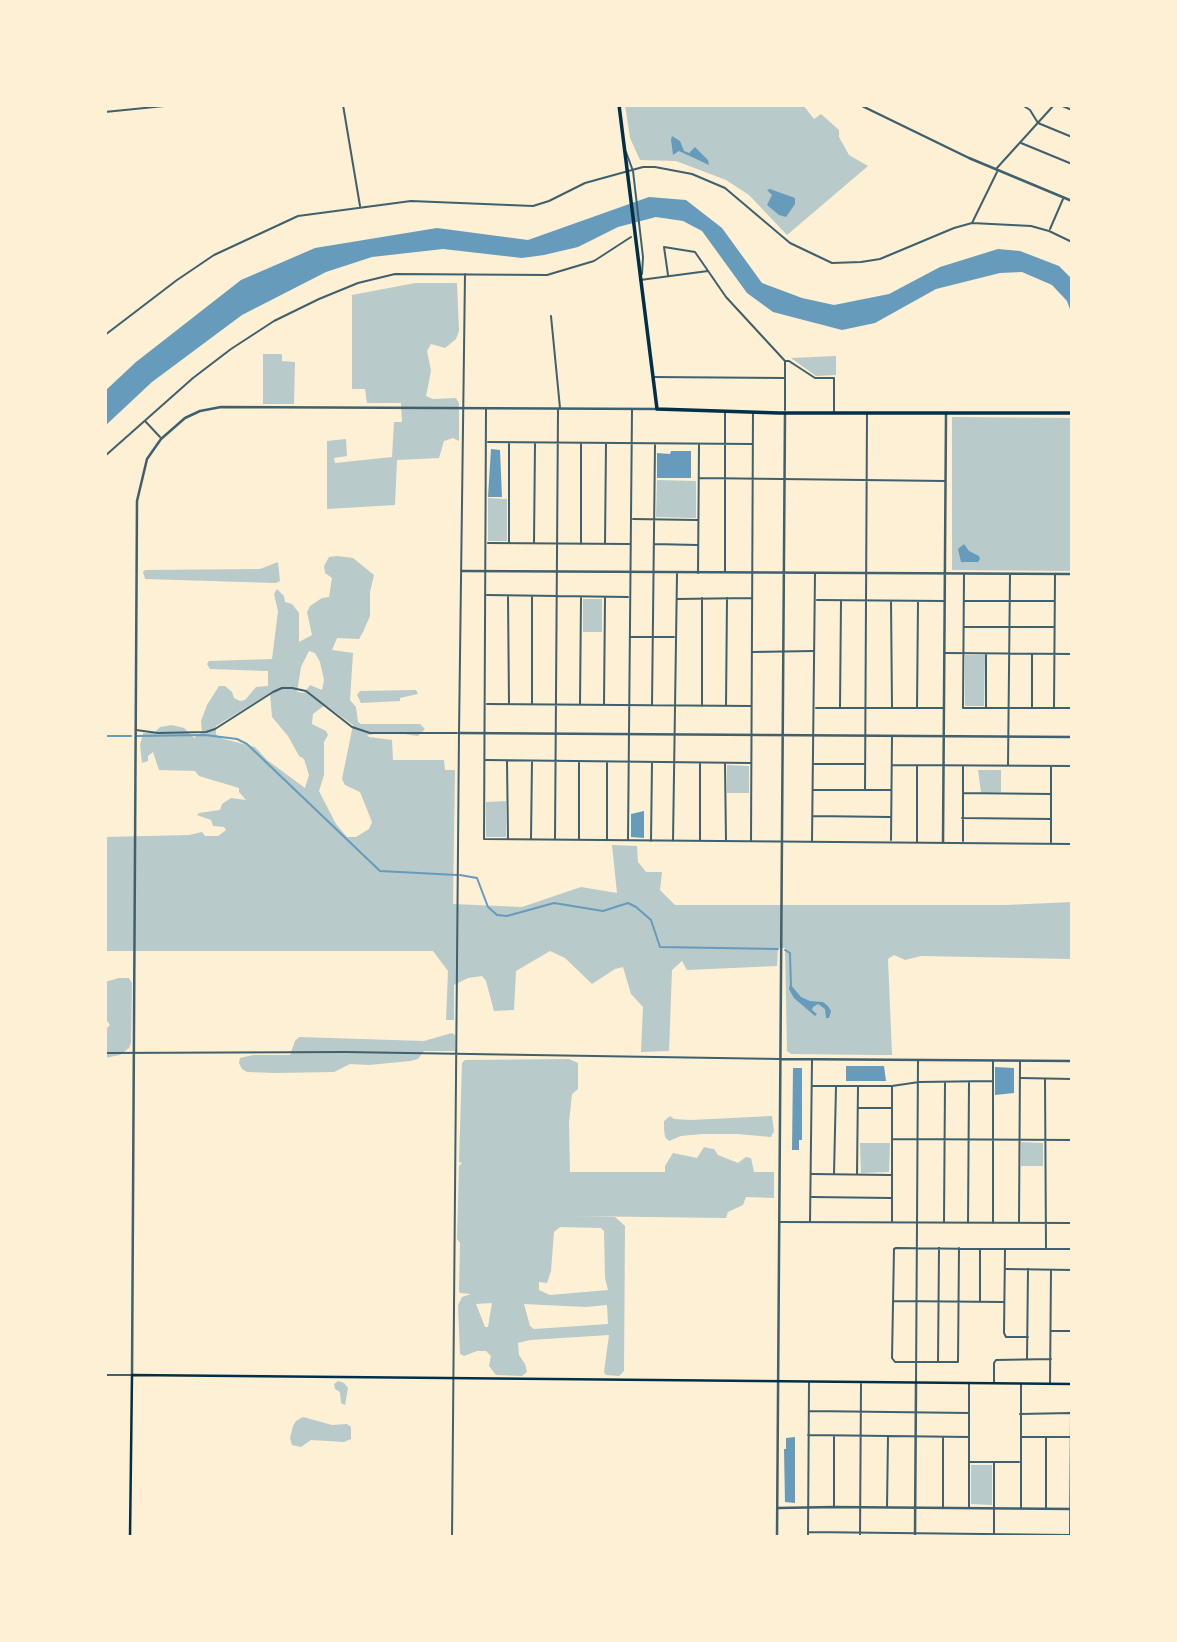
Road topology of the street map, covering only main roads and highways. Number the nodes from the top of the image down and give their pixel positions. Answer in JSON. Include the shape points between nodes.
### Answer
{"nodes":[{"id":1,"x":619,"y":105,"type":"edge"},
{"id":2,"x":1072,"y":414,"type":"edge"},
{"id":3,"x":1072,"y":1384,"type":"edge"},
{"id":4,"x":130,"y":1537,"type":"edge"}],
"edges":[{"from":1,"to":2,"type":"highway","via":[[657,410]]},
{"from":3,"to":4,"type":"main road","via":[[132,1375]]}]}
